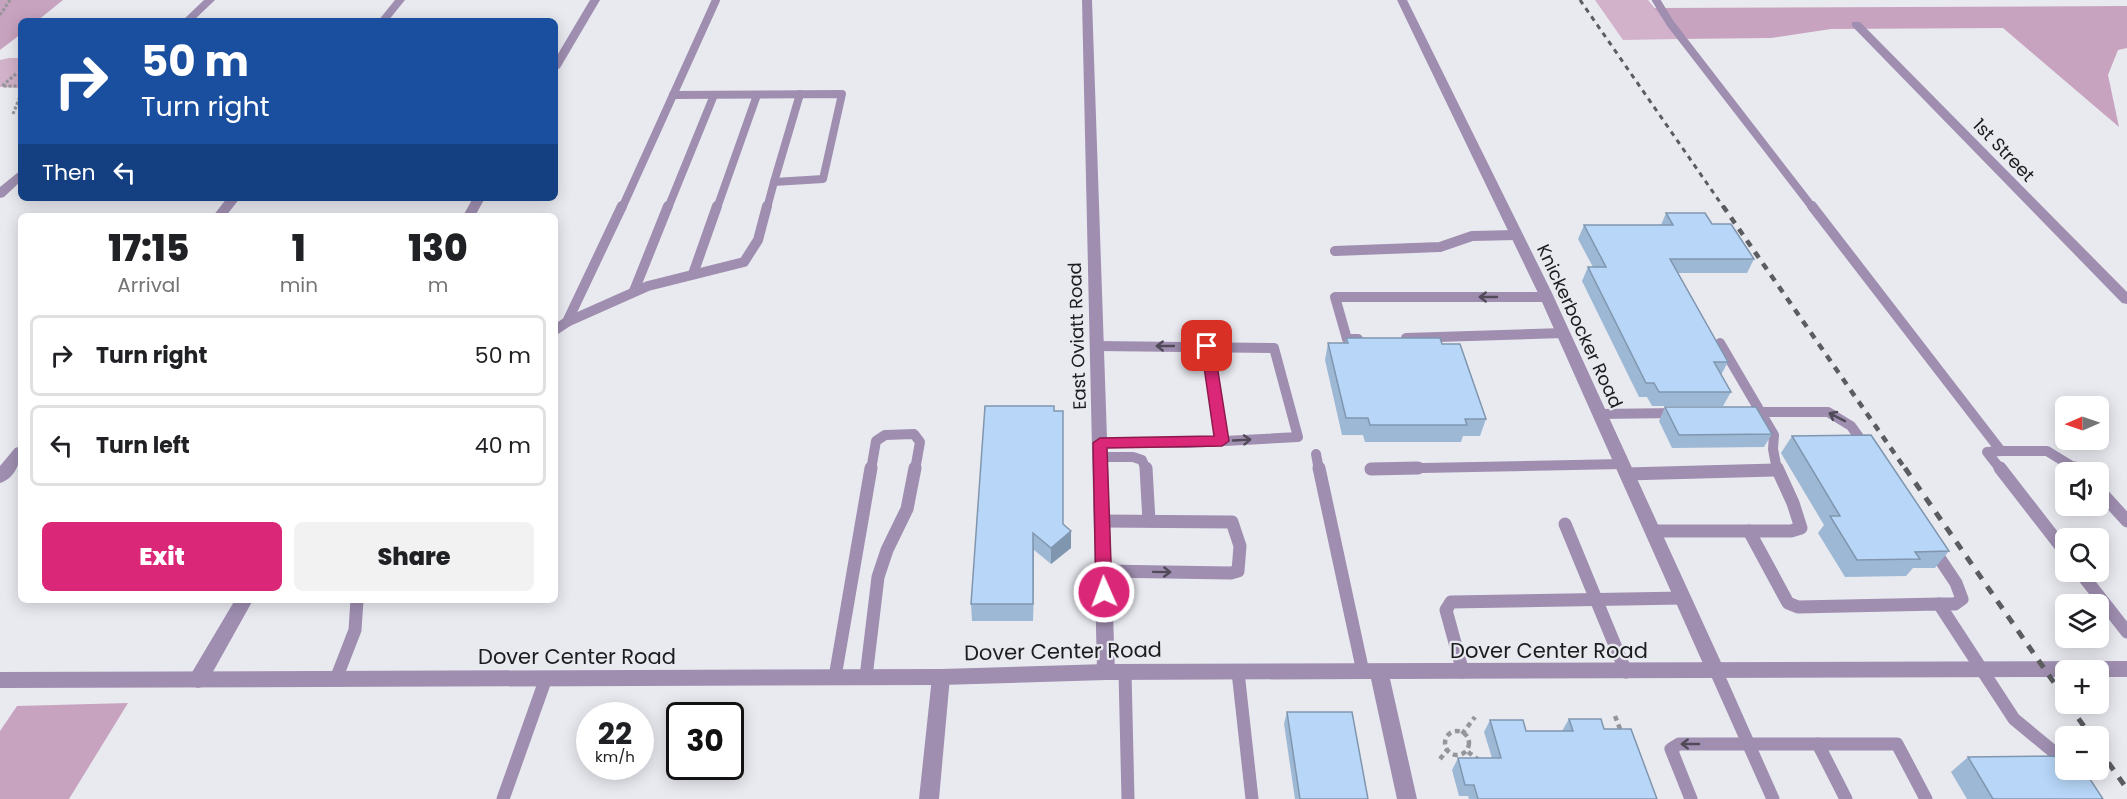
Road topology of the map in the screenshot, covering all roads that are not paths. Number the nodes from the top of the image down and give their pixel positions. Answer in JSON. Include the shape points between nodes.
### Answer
{"nodes":[{"id":1,"x":210,"y":0,"type":"edge"},
{"id":2,"x":400,"y":0,"type":"edge"},
{"id":3,"x":595,"y":0,"type":"edge"},
{"id":4,"x":716,"y":0,"type":"edge"},
{"id":5,"x":1087,"y":0,"type":"edge"},
{"id":6,"x":1402,"y":0,"type":"edge"},
{"id":7,"x":1656,"y":0,"type":"edge"},
{"id":8,"x":190,"y":18,"type":"edge"},
{"id":9,"x":385,"y":18,"type":"edge"},
{"id":10,"x":1856,"y":24,"type":"dead end"},
{"id":11,"x":558,"y":63,"type":"edge"},
{"id":12,"x":673,"y":94,"type":"junction"},
{"id":13,"x":714,"y":94,"type":"junction"},
{"id":14,"x":757,"y":94,"type":"junction"},
{"id":15,"x":800,"y":94,"type":"junction"},
{"id":16,"x":18,"y":177,"type":"edge"},
{"id":17,"x":774,"y":182,"type":"junction"},
{"id":18,"x":0,"y":194,"type":"edge"},
{"id":19,"x":232,"y":201,"type":"edge"},
{"id":20,"x":222,"y":213,"type":"edge"},
{"id":21,"x":1516,"y":235,"type":"junction"},
{"id":22,"x":1335,"y":251,"type":"dead end"},
{"id":23,"x":693,"y":274,"type":"junction"},
{"id":24,"x":634,"y":291,"type":"junction"},
{"id":25,"x":1546,"y":297,"type":"junction"},
{"id":26,"x":2127,"y":300,"type":"edge"},
{"id":27,"x":567,"y":322,"type":"junction"},
{"id":28,"x":558,"y":328,"type":"edge"},
{"id":29,"x":1563,"y":333,"type":"junction"},
{"id":30,"x":1392,"y":338,"type":"edge"},
{"id":31,"x":1370,"y":339,"type":"edge"},
{"id":32,"x":1720,"y":344,"type":"edge"},
{"id":33,"x":1097,"y":346,"type":"junction"},
{"id":34,"x":1207,"y":346,"type":"junction"},
{"id":35,"x":1739,"y":412,"type":"edge"},
{"id":36,"x":1761,"y":412,"type":"junction"},
{"id":37,"x":1695,"y":413,"type":"edge"},
{"id":38,"x":1599,"y":414,"type":"junction"},
{"id":39,"x":1222,"y":441,"type":"junction"},
{"id":40,"x":1100,"y":450,"type":"junction"},
{"id":41,"x":2001,"y":451,"type":"junction"},
{"id":42,"x":1316,"y":454,"type":"dead end"},
{"id":43,"x":18,"y":456,"type":"edge"},
{"id":44,"x":1874,"y":460,"type":"edge"},
{"id":45,"x":2065,"y":462,"type":"edge"},
{"id":46,"x":1371,"y":469,"type":"dead end"},
{"id":47,"x":1624,"y":469,"type":"junction"},
{"id":48,"x":1775,"y":470,"type":"junction"},
{"id":49,"x":0,"y":477,"type":"edge"},
{"id":50,"x":2109,"y":501,"type":"edge"},
{"id":51,"x":2127,"y":520,"type":"edge"},
{"id":52,"x":1101,"y":521,"type":"junction"},
{"id":53,"x":1149,"y":521,"type":"junction"},
{"id":54,"x":1565,"y":524,"type":"dead end"},
{"id":55,"x":1653,"y":531,"type":"junction"},
{"id":56,"x":1749,"y":531,"type":"junction"},
{"id":57,"x":1924,"y":536,"type":"edge"},
{"id":58,"x":2055,"y":539,"type":"edge"},
{"id":59,"x":1103,"y":571,"type":"junction"},
{"id":60,"x":2088,"y":582,"type":"edge"},
{"id":61,"x":1683,"y":598,"type":"junction"},
{"id":62,"x":1595,"y":599,"type":"junction"},
{"id":63,"x":242,"y":603,"type":"edge"},
{"id":64,"x":357,"y":603,"type":"edge"},
{"id":65,"x":1939,"y":604,"type":"junction"},
{"id":66,"x":2127,"y":632,"type":"edge"},
{"id":67,"x":2127,"y":669,"type":"edge"},
{"id":68,"x":1984,"y":670,"type":"junction"},
{"id":69,"x":1716,"y":671,"type":"junction"},
{"id":70,"x":1106,"y":672,"type":"junction"},
{"id":71,"x":1125,"y":672,"type":"junction"},
{"id":72,"x":1238,"y":672,"type":"junction"},
{"id":73,"x":1371,"y":672,"type":"junction"},
{"id":74,"x":1462,"y":672,"type":"junction"},
{"id":75,"x":1626,"y":672,"type":"junction"},
{"id":76,"x":941,"y":676,"type":"junction"},
{"id":77,"x":835,"y":677,"type":"junction"},
{"id":78,"x":866,"y":677,"type":"junction"},
{"id":79,"x":546,"y":678,"type":"junction"},
{"id":80,"x":336,"y":679,"type":"junction"},
{"id":81,"x":0,"y":680,"type":"edge"},
{"id":82,"x":198,"y":680,"type":"junction"},
{"id":83,"x":1748,"y":744,"type":"junction"},
{"id":84,"x":1818,"y":744,"type":"junction"},
{"id":85,"x":2055,"y":753,"type":"edge"},
{"id":86,"x":503,"y":799,"type":"edge"},
{"id":87,"x":929,"y":799,"type":"edge"},
{"id":88,"x":1128,"y":799,"type":"edge"},
{"id":89,"x":1252,"y":799,"type":"edge"},
{"id":90,"x":1407,"y":799,"type":"edge"},
{"id":91,"x":1690,"y":799,"type":"edge"},
{"id":92,"x":1773,"y":799,"type":"edge"},
{"id":93,"x":1846,"y":799,"type":"edge"},
{"id":94,"x":1926,"y":799,"type":"edge"}],
"edges":[{"from":1,"to":8,"type":"street"},
{"from":2,"to":9,"type":"street"},
{"from":3,"to":11,"type":"street"},
{"from":4,"to":12,"type":"lane"},
{"from":5,"to":33,"type":"street","name":"East Oviatt Road"},
{"from":6,"to":21,"type":"street","name":"Knickerbocker Road"},
{"from":7,"to":41,"type":"lane"},
{"from":10,"to":26,"type":"street","name":"1st Street"},
{"from":12,"to":13,"type":"lane"},
{"from":12,"to":27,"type":"lane"},
{"from":13,"to":14,"type":"lane"},
{"from":13,"to":24,"type":"lane"},
{"from":14,"to":15,"type":"lane"},
{"from":14,"to":23,"type":"lane"},
{"from":15,"to":17,"type":"lane"},
{"from":15,"to":17,"type":"lane","via":[[842,94],[823,179]]},
{"from":16,"to":18,"type":"street"},
{"from":17,"to":23,"type":"lane","via":[[758,240],[744,262]]},
{"from":19,"to":20,"type":"street"},
{"from":21,"to":22,"type":"lane","via":[[1472,236],[1440,248]]},
{"from":21,"to":25,"type":"street","name":"Knickerbocker Road"},
{"from":23,"to":24,"type":"lane"},
{"from":24,"to":27,"type":"lane","via":[[592,315]]},
{"from":25,"to":29,"type":"street","name":"Knickerbocker Road"},
{"from":25,"to":31,"type":"lane","one_way":true,"via":[[1335,297],[1347,339]]},
{"from":27,"to":28,"type":"lane"},
{"from":29,"to":30,"type":"lane","via":[[1518,331],[1473,337]]},
{"from":29,"to":38,"type":"street","name":"Knickerbocker Road"},
{"from":32,"to":36,"type":"lane"},
{"from":34,"to":33,"type":"lane","one_way":true},
{"from":33,"to":40,"type":"street","name":"East Oviatt Road"},
{"from":34,"to":39,"type":"lane"},
{"from":39,"to":34,"type":"lane","one_way":true,"via":[[1298,437],[1274,348]]},
{"from":35,"to":36,"type":"lane"},
{"from":44,"to":36,"type":"lane","one_way":true,"via":[[1851,426],[1836,416],[1816,411]]},
{"from":36,"to":48,"type":"lane","via":[[1774,435]]},
{"from":37,"to":38,"type":"lane"},
{"from":38,"to":47,"type":"street","name":"Knickerbocker Road"},
{"from":39,"to":40,"type":"lane"},
{"from":40,"to":52,"type":"street","name":"East Oviatt Road"},
{"from":40,"to":53,"type":"lane","via":[[1142,460],[1146,466]]},
{"from":41,"to":45,"type":"lane","via":[[2047,451]]},
{"from":41,"to":58,"type":"lane","via":[[1988,452]]},
{"from":42,"to":73,"type":"lane"},
{"from":43,"to":49,"type":"street"},
{"from":46,"to":47,"type":"lane"},
{"from":47,"to":48,"type":"lane"},
{"from":47,"to":55,"type":"street","name":"Knickerbocker Road"},
{"from":48,"to":56,"type":"lane","via":[[1798,507],[1801,528]]},
{"from":50,"to":51,"type":"lane"},
{"from":52,"to":53,"type":"lane"},
{"from":52,"to":59,"type":"street","name":"East Oviatt Road"},
{"from":59,"to":53,"type":"lane","one_way":true,"via":[[1238,571],[1241,565],[1232,522]]},
{"from":54,"to":62,"type":"lane"},
{"from":55,"to":56,"type":"lane"},
{"from":55,"to":61,"type":"street","name":"Knickerbocker Road"},
{"from":56,"to":65,"type":"lane","via":[[1788,603],[1798,607]]},
{"from":57,"to":65,"type":"lane","via":[[1961,595],[1960,602]]},
{"from":59,"to":70,"type":"street","name":"East Oviatt Road"},
{"from":60,"to":66,"type":"lane"},
{"from":61,"to":62,"type":"lane"},
{"from":61,"to":69,"type":"street","name":"Knickerbocker Road"},
{"from":62,"to":74,"type":"lane","via":[[1451,602],[1446,610]]},
{"from":62,"to":75,"type":"lane"},
{"from":63,"to":82,"type":"street"},
{"from":64,"to":80,"type":"lane","via":[[356,630]]},
{"from":65,"to":68,"type":"lane"},
{"from":67,"to":68,"type":"street","name":"Dover Center Road"},
{"from":68,"to":69,"type":"street","name":"Dover Center Road"},
{"from":68,"to":85,"type":"lane","via":[[2014,719]]},
{"from":69,"to":75,"type":"street","name":"Dover Center Road"},
{"from":69,"to":83,"type":"lane"},
{"from":70,"to":71,"type":"street","name":"Dover Center Road"},
{"from":70,"to":76,"type":"street","name":"Dover Center Road"},
{"from":71,"to":72,"type":"street","name":"Dover Center Road"},
{"from":71,"to":88,"type":"lane"},
{"from":72,"to":73,"type":"street","name":"Dover Center Road"},
{"from":72,"to":89,"type":"lane"},
{"from":73,"to":74,"type":"street","name":"Dover Center Road"},
{"from":73,"to":90,"type":"street"},
{"from":74,"to":75,"type":"street","name":"Dover Center Road"},
{"from":76,"to":78,"type":"street","name":"Dover Center Road"},
{"from":76,"to":87,"type":"street"},
{"from":77,"to":78,"type":"street","name":"Dover Center Road"},
{"from":77,"to":78,"type":"lane","via":[[876,441],[885,435],[914,434],[920,442],[907,508],[878,578]]},
{"from":77,"to":79,"type":"street","name":"Dover Center Road"},
{"from":79,"to":80,"type":"street","name":"Dover Center Road"},
{"from":79,"to":86,"type":"lane"},
{"from":80,"to":82,"type":"street","name":"Dover Center Road"},
{"from":81,"to":82,"type":"street","name":"Dover Center Road"},
{"from":83,"to":84,"type":"lane"},
{"from":83,"to":91,"type":"lane","one_way":true,"via":[[1679,744],[1671,749]]},
{"from":83,"to":92,"type":"lane"},
{"from":84,"to":93,"type":"lane"},
{"from":84,"to":94,"type":"lane","via":[[1897,744]]}]}
